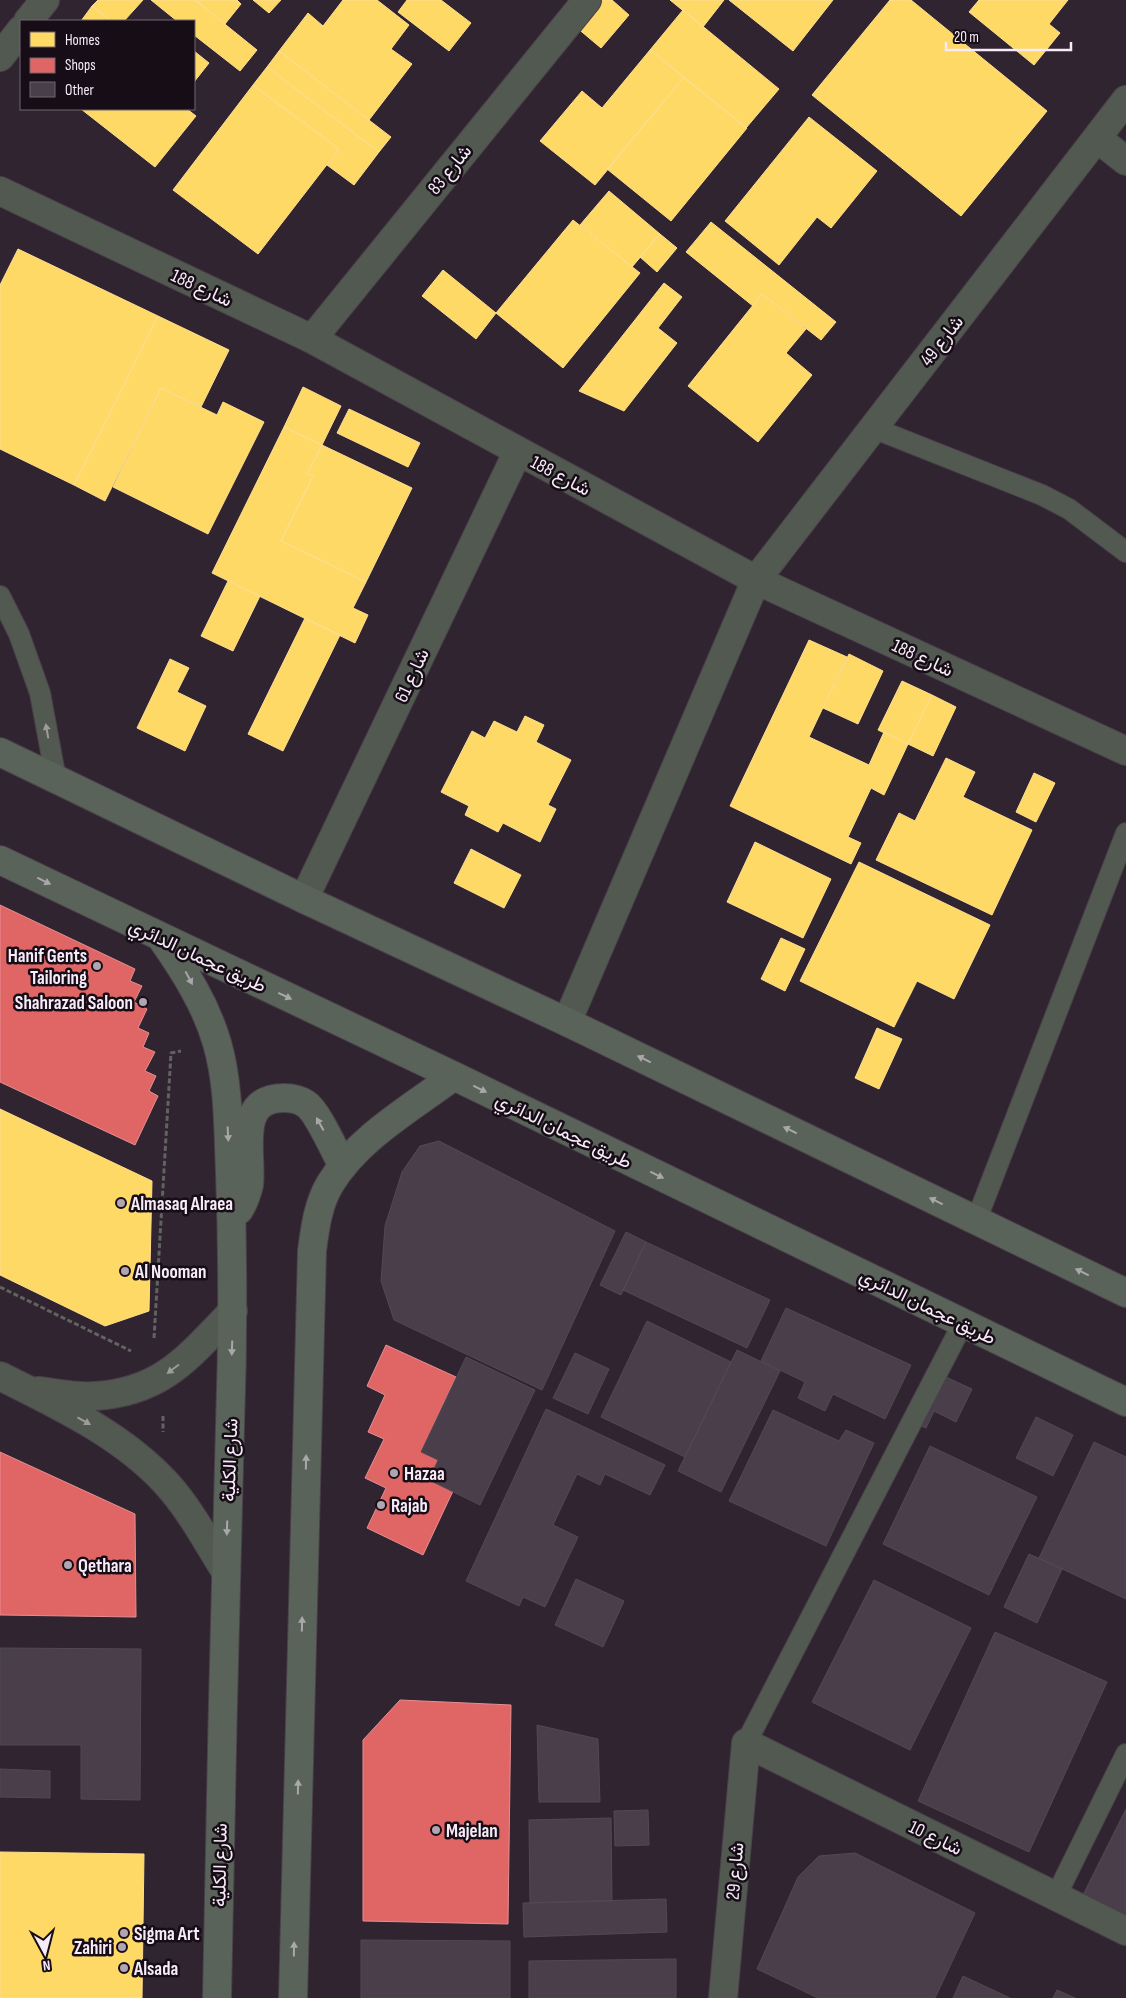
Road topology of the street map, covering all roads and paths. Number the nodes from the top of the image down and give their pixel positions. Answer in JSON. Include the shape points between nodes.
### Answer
{"nodes":[{"id":1,"x":45,"y":0,"type":"edge"},
{"id":2,"x":587,"y":0,"type":"edge"},
{"id":3,"x":29,"y":20,"type":"edge"},
{"id":4,"x":20,"y":31,"type":"edge"},
{"id":5,"x":0,"y":57,"type":"edge"},
{"id":6,"x":1126,"y":100,"type":"edge"},
{"id":7,"x":1097,"y":138,"type":"junction"},
{"id":8,"x":1126,"y":161,"type":"edge"},
{"id":9,"x":0,"y":191,"type":"edge"},
{"id":10,"x":312,"y":339,"type":"junction"},
{"id":11,"x":874,"y":428,"type":"junction"},
{"id":12,"x":518,"y":451,"type":"junction"},
{"id":13,"x":1126,"y":552,"type":"edge"},
{"id":14,"x":756,"y":580,"type":"junction"},
{"id":15,"x":0,"y":596,"type":"edge"},
{"id":16,"x":1126,"y":751,"type":"edge"},
{"id":17,"x":0,"y":752,"type":"edge"},
{"id":18,"x":56,"y":779,"type":"junction"},
{"id":19,"x":1126,"y":833,"type":"edge"},
{"id":20,"x":0,"y":860,"type":"edge"},
{"id":21,"x":304,"y":899,"type":"junction"},
{"id":22,"x":162,"y":938,"type":"junction"},
{"id":23,"x":568,"y":1022,"type":"junction"},
{"id":24,"x":218,"y":1044,"type":"junction"},
{"id":25,"x":454,"y":1076,"type":"junction"},
{"id":26,"x":343,"y":1166,"type":"junction"},
{"id":27,"x":232,"y":1219,"type":"junction"},
{"id":28,"x":976,"y":1221,"type":"junction"},
{"id":29,"x":0,"y":1287,"type":"edge"},
{"id":30,"x":1126,"y":1293,"type":"edge"},
{"id":31,"x":234,"y":1311,"type":"junction"},
{"id":32,"x":963,"y":1323,"type":"junction"},
{"id":33,"x":154,"y":1372,"type":"junction"},
{"id":34,"x":0,"y":1376,"type":"edge"},
{"id":35,"x":26,"y":1390,"type":"junction"},
{"id":36,"x":1126,"y":1402,"type":"edge"},
{"id":37,"x":149,"y":1468,"type":"junction"},
{"id":38,"x":226,"y":1572,"type":"junction"},
{"id":39,"x":746,"y":1743,"type":"junction"},
{"id":40,"x":1126,"y":1754,"type":"edge"},
{"id":41,"x":1056,"y":1896,"type":"junction"},
{"id":42,"x":1126,"y":1931,"type":"edge"},
{"id":43,"x":216,"y":1998,"type":"edge"},
{"id":44,"x":293,"y":1998,"type":"edge"},
{"id":45,"x":723,"y":1998,"type":"edge"}],
"edges":[{"from":1,"to":3,"type":"street"},
{"from":2,"to":10,"type":"street","name":"شارع 83"},
{"from":4,"to":5,"type":"street"},
{"from":6,"to":7,"type":"street","name":"شارع 49"},
{"from":7,"to":8,"type":"street"},
{"from":7,"to":11,"type":"street","name":"شارع 49"},
{"from":9,"to":10,"type":"street","name":"شارع 188"},
{"from":10,"to":12,"type":"street","name":"شارع 188"},
{"from":11,"to":13,"type":"lane","via":[[1042,495],[1069,509]]},
{"from":11,"to":14,"type":"street","name":"شارع 49"},
{"from":12,"to":14,"type":"street","name":"شارع 188"},
{"from":12,"to":21,"type":"street","name":"شارع 61"},
{"from":14,"to":16,"type":"street","name":"شارع 188"},
{"from":14,"to":23,"type":"street","name":"شارع 49"},
{"from":18,"to":15,"type":"lane","one_way":true,"via":[[40,693],[19,634]]},
{"from":17,"to":18,"type":"main road"},
{"from":18,"to":21,"type":"main road"},
{"from":19,"to":28,"type":"lane"},
{"from":20,"to":22,"type":"main road","name":"طريق عجمان الدائري","one_way":true},
{"from":21,"to":23,"type":"main road"},
{"from":22,"to":24,"type":"main road","name":"شارع الكلية","one_way":true,"via":[[200,999]]},
{"from":22,"to":25,"type":"main road","name":"طريق عجمان الدائري","one_way":true},
{"from":28,"to":23,"type":"main road","one_way":true},
{"from":24,"to":27,"type":"main road","name":"شارع الكلية","one_way":true,"via":[[226,1086]]},
{"from":24,"to":33,"type":"path","via":[[171,1053]]},
{"from":25,"to":26,"type":"main road","via":[[375,1135]]},
{"from":25,"to":32,"type":"main road","name":"طريق عجمان الدائري","one_way":true},
{"from":26,"to":27,"type":"main road","one_way":true,"via":[[317,1117],[307,1105],[293,1098],[276,1098],[262,1104],[252,1116],[248,1132],[246,1194]]},
{"from":44,"to":26,"type":"main road","one_way":true,"via":[[312,1250],[317,1217]]},
{"from":27,"to":31,"type":"main road","name":"شارع الكلية"},
{"from":30,"to":28,"type":"main road","one_way":true},
{"from":29,"to":33,"type":"path"},
{"from":31,"to":33,"type":"street","one_way":true,"via":[[187,1359]]},
{"from":31,"to":38,"type":"main road","name":"شارع الكلية","one_way":true},
{"from":32,"to":36,"type":"main road","name":"طريق عجمان الدائري"},
{"from":32,"to":39,"type":"lane"},
{"from":33,"to":35,"type":"street","via":[[128,1392],[93,1397]]},
{"from":33,"to":37,"type":"path","via":[[163,1403],[164,1449]]},
{"from":34,"to":35,"type":"street"},
{"from":35,"to":37,"type":"street","one_way":true,"via":[[98,1429]]},
{"from":37,"to":38,"type":"street","via":[[166,1483]]},
{"from":38,"to":43,"type":"main road","name":"شارع الكلية"},
{"from":39,"to":41,"type":"street","name":"شارع 10"},
{"from":39,"to":45,"type":"street","name":"شارع 29"},
{"from":40,"to":41,"type":"lane"},
{"from":41,"to":42,"type":"street","name":"شارع 10"}]}
